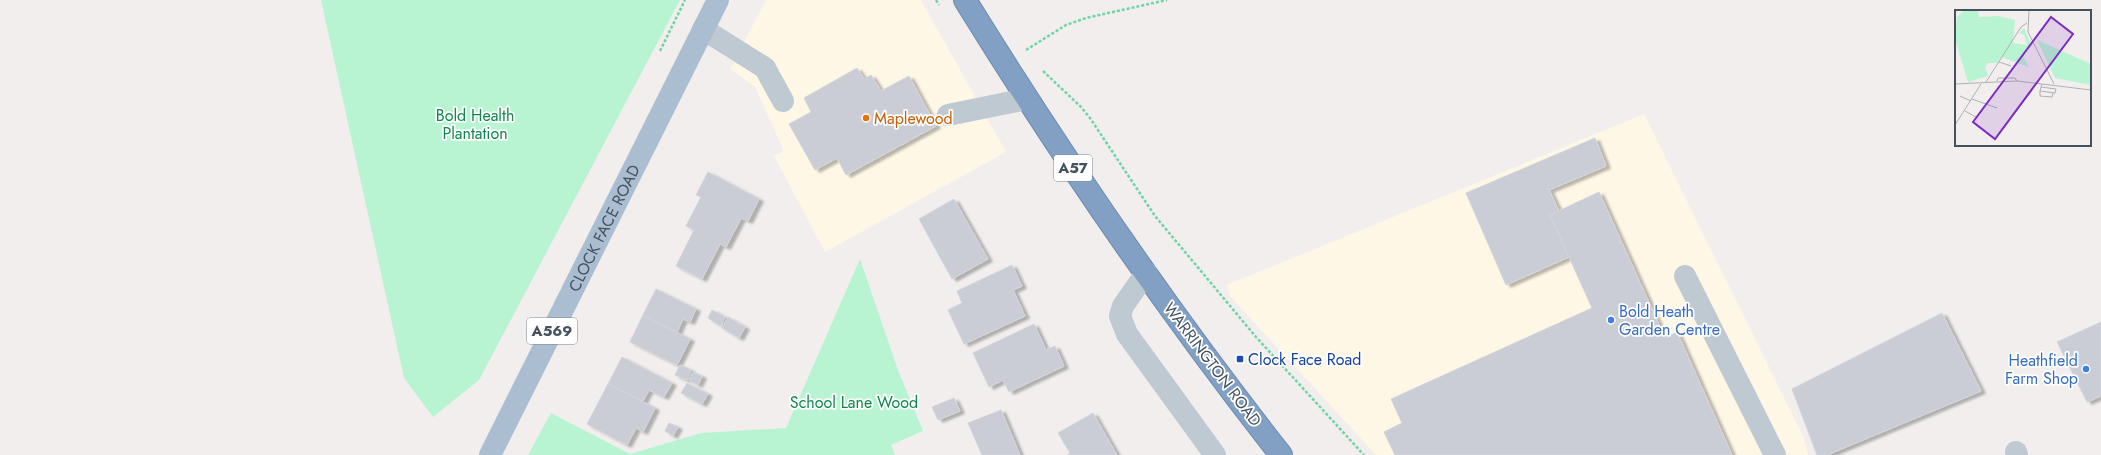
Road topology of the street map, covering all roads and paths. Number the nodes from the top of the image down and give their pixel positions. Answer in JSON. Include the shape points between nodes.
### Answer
{"nodes":[{"id":1,"x":718,"y":0,"type":"edge"},
{"id":2,"x":965,"y":0,"type":"edge"},
{"id":3,"x":1167,"y":0,"type":"edge"},
{"id":4,"x":703,"y":29,"type":"junction"},
{"id":5,"x":1022,"y":44,"type":"dead end"},
{"id":6,"x":1026,"y":50,"type":"junction"},
{"id":7,"x":1029,"y":56,"type":"dead end"},
{"id":8,"x":1005,"y":64,"type":"junction"},
{"id":9,"x":1038,"y":67,"type":"dead end"},
{"id":10,"x":1027,"y":99,"type":"junction"},
{"id":11,"x":783,"y":101,"type":"dead end"},
{"id":12,"x":948,"y":115,"type":"dead end"},
{"id":13,"x":1146,"y":273,"type":"junction"},
{"id":14,"x":1685,"y":276,"type":"dead end"},
{"id":15,"x":490,"y":455,"type":"edge"},
{"id":16,"x":1214,"y":455,"type":"edge"},
{"id":17,"x":1281,"y":455,"type":"edge"},
{"id":18,"x":1364,"y":455,"type":"edge"},
{"id":19,"x":1775,"y":455,"type":"edge"}],
"edges":[{"from":1,"to":4,"type":"main road","name":"CLOCK FACE ROAD","number":"A569"},
{"from":2,"to":8,"type":"highway","name":"WARRINGTON ROAD","number":"A57"},
{"from":3,"to":6,"type":"path","via":[[1066,25]]},
{"from":4,"to":11,"type":"street","via":[[766,68]]},
{"from":4,"to":15,"type":"main road","name":"CLOCK FACE ROAD","number":"A569"},
{"from":5,"to":6,"type":"path"},
{"from":6,"to":7,"type":"path"},
{"from":6,"to":8,"type":"path"},
{"from":8,"to":10,"type":"highway","name":"WARRINGTON ROAD","number":"A57"},
{"from":9,"to":18,"type":"path","via":[[1081,107],[1155,216],[1256,337]]},
{"from":10,"to":12,"type":"street"},
{"from":10,"to":13,"type":"highway","name":"WARRINGTON ROAD","number":"A57"},
{"from":13,"to":16,"type":"street","via":[[1123,306],[1120,316],[1127,334]]},
{"from":13,"to":17,"type":"highway","name":"WARRINGTON ROAD","number":"A57"},
{"from":14,"to":19,"type":"street"}]}
